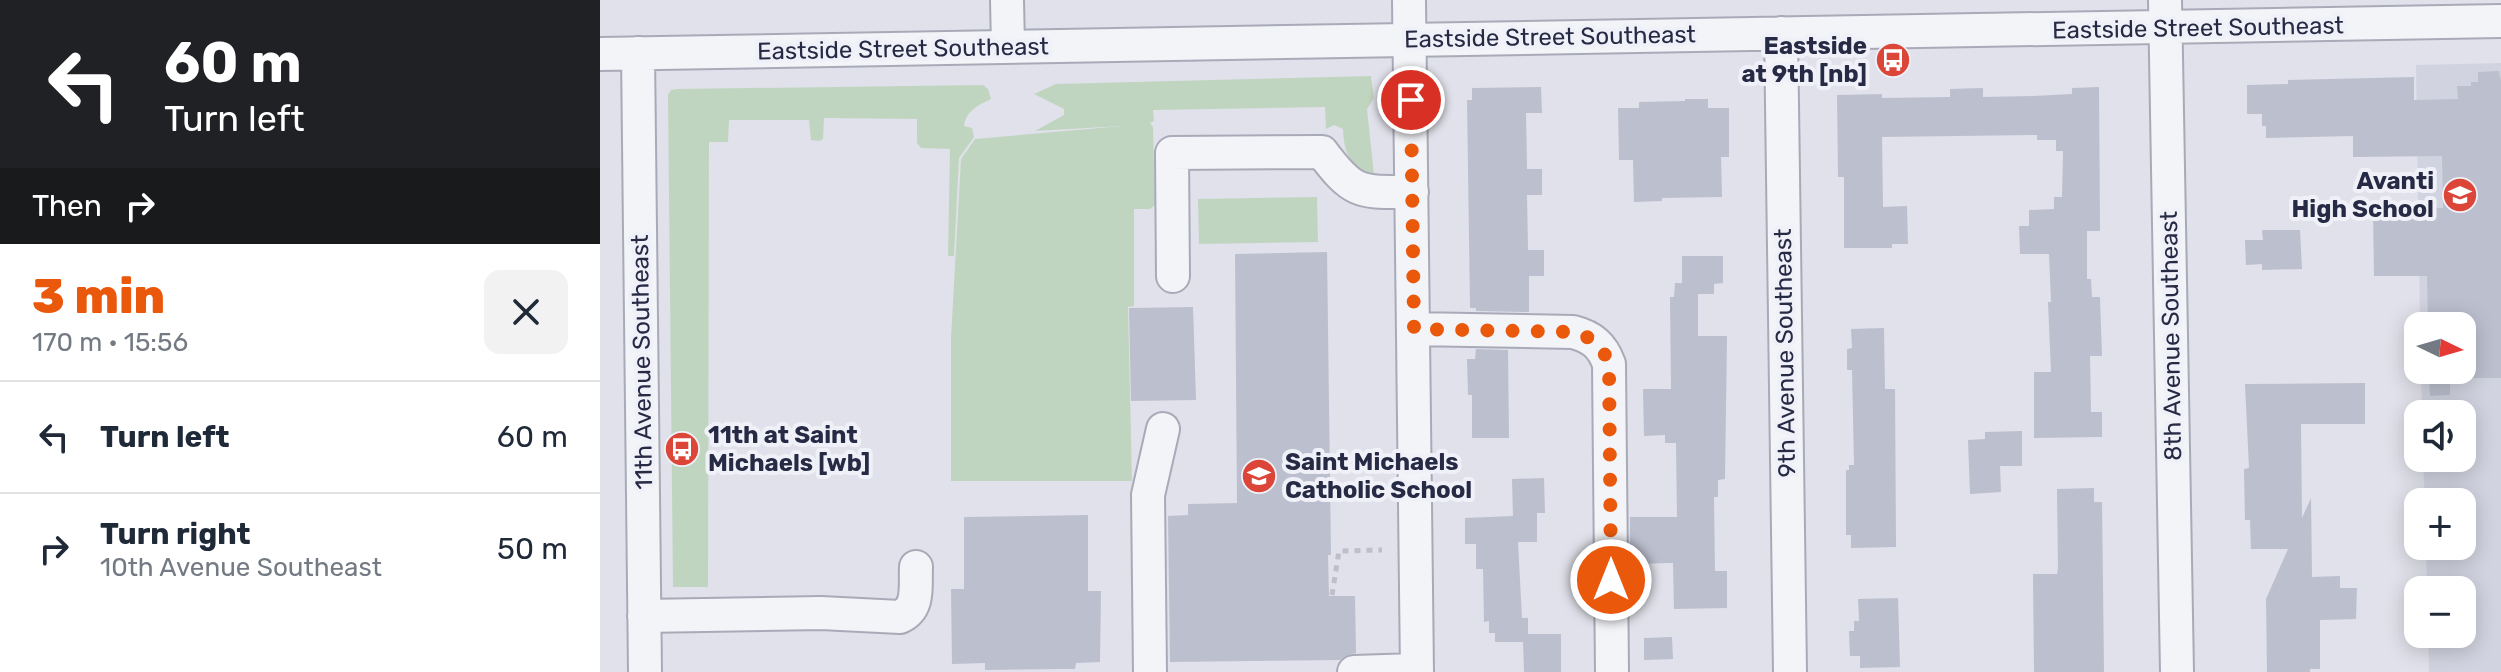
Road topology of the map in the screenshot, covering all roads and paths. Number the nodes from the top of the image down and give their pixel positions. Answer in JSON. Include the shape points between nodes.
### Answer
{"nodes":[{"id":1,"x":1007,"y":0,"type":"edge"},
{"id":2,"x":1409,"y":0,"type":"edge"},
{"id":3,"x":2165,"y":14,"type":"edge"},
{"id":4,"x":2501,"y":21,"type":"edge"},
{"id":5,"x":1781,"y":33,"type":"junction"},
{"id":6,"x":1410,"y":40,"type":"junction"},
{"id":7,"x":1008,"y":47,"type":"junction"},
{"id":8,"x":638,"y":53,"type":"junction"},
{"id":9,"x":600,"y":54,"type":"edge"},
{"id":10,"x":1412,"y":192,"type":"junction"},
{"id":11,"x":1173,"y":276,"type":"dead end"},
{"id":12,"x":1414,"y":329,"type":"junction"},
{"id":13,"x":1163,"y":429,"type":"dead end"},
{"id":14,"x":1382,"y":550,"type":"dead end"},
{"id":15,"x":916,"y":567,"type":"dead end"},
{"id":16,"x":1332,"y":595,"type":"dead end"},
{"id":17,"x":644,"y":616,"type":"junction"},
{"id":18,"x":1417,"y":671,"type":"edge"},
{"id":19,"x":645,"y":672,"type":"edge"},
{"id":20,"x":1150,"y":672,"type":"edge"},
{"id":21,"x":1354,"y":672,"type":"edge"},
{"id":22,"x":1612,"y":672,"type":"edge"},
{"id":23,"x":1790,"y":672,"type":"edge"},
{"id":24,"x":2177,"y":672,"type":"edge"}],
"edges":[{"from":1,"to":7,"type":"street"},
{"from":2,"to":6,"type":"street"},
{"from":3,"to":4,"type":"street","name":"Eastside Street Southeast"},
{"from":3,"to":5,"type":"street","name":"Eastside Street Southeast"},
{"from":3,"to":24,"type":"street","name":"8th Avenue Southeast"},
{"from":5,"to":6,"type":"street","name":"Eastside Street Southeast"},
{"from":5,"to":23,"type":"street","name":"9th Avenue Southeast"},
{"from":6,"to":7,"type":"street","name":"Eastside Street Southeast"},
{"from":6,"to":10,"type":"street"},
{"from":7,"to":8,"type":"street","name":"Eastside Street Southeast"},
{"from":8,"to":9,"type":"street","name":"Eastside Street Southeast"},
{"from":8,"to":17,"type":"street","name":"11th Avenue Southeast"},
{"from":10,"to":11,"type":"street","via":[[1356,189],[1322,152],[1172,153]]},
{"from":10,"to":12,"type":"street"},
{"from":12,"to":18,"type":"street"},
{"from":12,"to":22,"type":"street","via":[[1573,332],[1605,352]]},
{"from":13,"to":20,"type":"street","via":[[1148,495]]},
{"from":14,"to":16,"type":"path","via":[[1339,551]]},
{"from":15,"to":17,"type":"street","via":[[915,600],[900,617]]},
{"from":17,"to":19,"type":"street","name":"11th Avenue Southeast"},
{"from":18,"to":21,"type":"street"}]}
